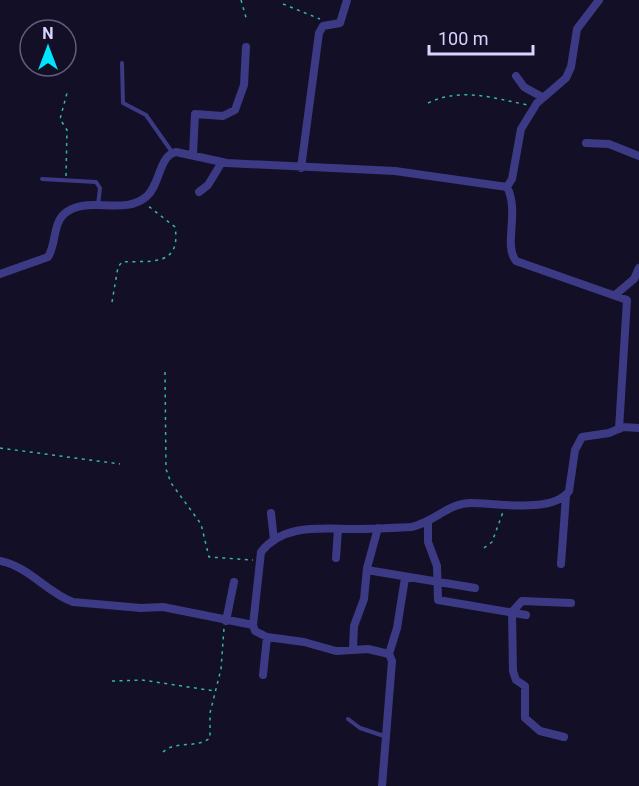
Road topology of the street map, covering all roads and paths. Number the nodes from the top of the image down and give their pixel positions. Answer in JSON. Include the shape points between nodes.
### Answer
{"nodes":[{"id":1,"x":240,"y":0,"type":"edge"},
{"id":2,"x":347,"y":0,"type":"edge"},
{"id":3,"x":598,"y":0,"type":"edge"},
{"id":4,"x":283,"y":4,"type":"dead end"},
{"id":5,"x":247,"y":21,"type":"dead end"},
{"id":6,"x":327,"y":25,"type":"junction"},
{"id":7,"x":246,"y":47,"type":"dead end"},
{"id":8,"x":122,"y":63,"type":"dead end"},
{"id":9,"x":516,"y":76,"type":"dead end"},
{"id":10,"x":67,"y":93,"type":"dead end"},
{"id":11,"x":542,"y":97,"type":"junction"},
{"id":12,"x":428,"y":103,"type":"dead end"},
{"id":13,"x":535,"y":106,"type":"junction"},
{"id":14,"x":586,"y":143,"type":"dead end"},
{"id":15,"x":172,"y":152,"type":"junction"},
{"id":16,"x":193,"y":154,"type":"junction"},
{"id":17,"x":639,"y":156,"type":"edge"},
{"id":18,"x":222,"y":162,"type":"junction"},
{"id":19,"x":301,"y":168,"type":"junction"},
{"id":20,"x":42,"y":179,"type":"dead end"},
{"id":21,"x":66,"y":180,"type":"junction"},
{"id":22,"x":507,"y":187,"type":"junction"},
{"id":23,"x":199,"y":192,"type":"dead end"},
{"id":24,"x":141,"y":201,"type":"junction"},
{"id":25,"x":98,"y":206,"type":"junction"},
{"id":26,"x":639,"y":268,"type":"edge"},
{"id":27,"x":0,"y":274,"type":"edge"},
{"id":28,"x":615,"y":295,"type":"junction"},
{"id":29,"x":112,"y":302,"type":"dead end"},
{"id":30,"x":165,"y":372,"type":"dead end"},
{"id":31,"x":639,"y":428,"type":"edge"},
{"id":32,"x":619,"y":429,"type":"junction"},
{"id":33,"x":0,"y":448,"type":"edge"},
{"id":34,"x":120,"y":464,"type":"dead end"},
{"id":35,"x":566,"y":496,"type":"junction"},
{"id":36,"x":503,"y":505,"type":"junction"},
{"id":37,"x":271,"y":513,"type":"dead end"},
{"id":38,"x":428,"y":523,"type":"junction"},
{"id":39,"x":378,"y":528,"type":"junction"},
{"id":40,"x":338,"y":529,"type":"junction"},
{"id":41,"x":274,"y":540,"type":"junction"},
{"id":42,"x":484,"y":548,"type":"dead end"},
{"id":43,"x":336,"y":558,"type":"dead end"},
{"id":44,"x":260,"y":560,"type":"junction"},
{"id":45,"x":0,"y":561,"type":"edge"},
{"id":46,"x":561,"y":564,"type":"dead end"},
{"id":47,"x":367,"y":570,"type":"junction"},
{"id":48,"x":405,"y":578,"type":"junction"},
{"id":49,"x":437,"y":581,"type":"junction"},
{"id":50,"x":234,"y":582,"type":"dead end"},
{"id":51,"x":475,"y":588,"type":"dead end"},
{"id":52,"x":571,"y":603,"type":"dead end"},
{"id":53,"x":512,"y":612,"type":"junction"},
{"id":54,"x":526,"y":615,"type":"dead end"},
{"id":55,"x":226,"y":621,"type":"junction"},
{"id":56,"x":253,"y":626,"type":"junction"},
{"id":57,"x":267,"y":637,"type":"junction"},
{"id":58,"x":353,"y":649,"type":"junction"},
{"id":59,"x":389,"y":654,"type":"junction"},
{"id":60,"x":263,"y":675,"type":"dead end"},
{"id":61,"x":112,"y":681,"type":"dead end"},
{"id":62,"x":216,"y":691,"type":"junction"},
{"id":63,"x":348,"y":719,"type":"dead end"},
{"id":64,"x":384,"y":736,"type":"junction"},
{"id":65,"x":564,"y":737,"type":"dead end"},
{"id":66,"x":163,"y":752,"type":"dead end"},
{"id":67,"x":382,"y":786,"type":"edge"}],
"edges":[{"from":1,"to":5,"type":"path"},
{"from":2,"to":6,"type":"street","via":[[340,23]]},
{"from":3,"to":11,"type":"street","via":[[577,29],[566,78]]},
{"from":4,"to":6,"type":"path"},
{"from":6,"to":19,"type":"street","via":[[319,33]]},
{"from":7,"to":16,"type":"street","via":[[244,85],[235,110],[223,116],[195,114]]},
{"from":8,"to":15,"type":"lane","via":[[123,103],[146,116]]},
{"from":9,"to":11,"type":"street","via":[[524,87]]},
{"from":10,"to":21,"type":"path","via":[[60,119],[67,130]]},
{"from":11,"to":13,"type":"street"},
{"from":12,"to":13,"type":"path","via":[[451,94]]},
{"from":13,"to":22,"type":"street","via":[[519,136]]},
{"from":14,"to":17,"type":"street","via":[[609,144]]},
{"from":15,"to":16,"type":"street"},
{"from":15,"to":24,"type":"street","via":[[152,191]]},
{"from":16,"to":18,"type":"street"},
{"from":18,"to":19,"type":"street"},
{"from":18,"to":23,"type":"street"},
{"from":19,"to":22,"type":"street","via":[[395,171]]},
{"from":20,"to":21,"type":"lane"},
{"from":21,"to":25,"type":"lane","via":[[98,183]]},
{"from":22,"to":28,"type":"street","via":[[514,202],[511,249],[516,261]]},
{"from":24,"to":25,"type":"street","via":[[126,206]]},
{"from":24,"to":29,"type":"path","via":[[175,227],[173,247],[156,262],[122,262]]},
{"from":25,"to":27,"type":"street","via":[[76,208],[63,215],[48,257]]},
{"from":26,"to":28,"type":"street","via":[[634,279]]},
{"from":28,"to":32,"type":"street","via":[[628,304]]},
{"from":30,"to":44,"type":"path","via":[[166,469],[171,483],[201,524],[206,554],[212,558]]},
{"from":31,"to":32,"type":"street"},
{"from":32,"to":35,"type":"street","via":[[589,435],[578,442]]},
{"from":33,"to":34,"type":"path"},
{"from":35,"to":36,"type":"street","via":[[532,505]]},
{"from":35,"to":46,"type":"street"},
{"from":36,"to":38,"type":"street","via":[[459,504]]},
{"from":36,"to":42,"type":"path","via":[[502,520],[495,528],[492,542]]},
{"from":37,"to":41,"type":"street"},
{"from":38,"to":39,"type":"street"},
{"from":38,"to":49,"type":"street"},
{"from":39,"to":40,"type":"street"},
{"from":39,"to":47,"type":"street"},
{"from":40,"to":41,"type":"street","via":[[300,529]]},
{"from":40,"to":43,"type":"street"},
{"from":41,"to":44,"type":"street","via":[[261,552]]},
{"from":44,"to":56,"type":"street"},
{"from":45,"to":55,"type":"street","via":[[26,570],[73,602],[163,607]]},
{"from":47,"to":48,"type":"street"},
{"from":47,"to":58,"type":"street"},
{"from":48,"to":49,"type":"street"},
{"from":48,"to":59,"type":"street"},
{"from":49,"to":51,"type":"street"},
{"from":49,"to":53,"type":"street","via":[[436,596],[442,603]]},
{"from":50,"to":55,"type":"street"},
{"from":52,"to":53,"type":"street","via":[[522,601]]},
{"from":53,"to":54,"type":"street"},
{"from":53,"to":65,"type":"street","via":[[513,671],[516,680],[525,686],[525,718],[540,731]]},
{"from":55,"to":56,"type":"street"},
{"from":55,"to":62,"type":"path"},
{"from":56,"to":57,"type":"street"},
{"from":57,"to":58,"type":"street","via":[[336,651]]},
{"from":57,"to":60,"type":"street"},
{"from":58,"to":59,"type":"street"},
{"from":59,"to":64,"type":"street","via":[[392,661]]},
{"from":61,"to":62,"type":"path","via":[[141,680]]},
{"from":62,"to":66,"type":"path","via":[[210,713],[210,738],[201,743],[171,746]]},
{"from":63,"to":64,"type":"lane","via":[[360,728]]},
{"from":64,"to":67,"type":"street"}]}
